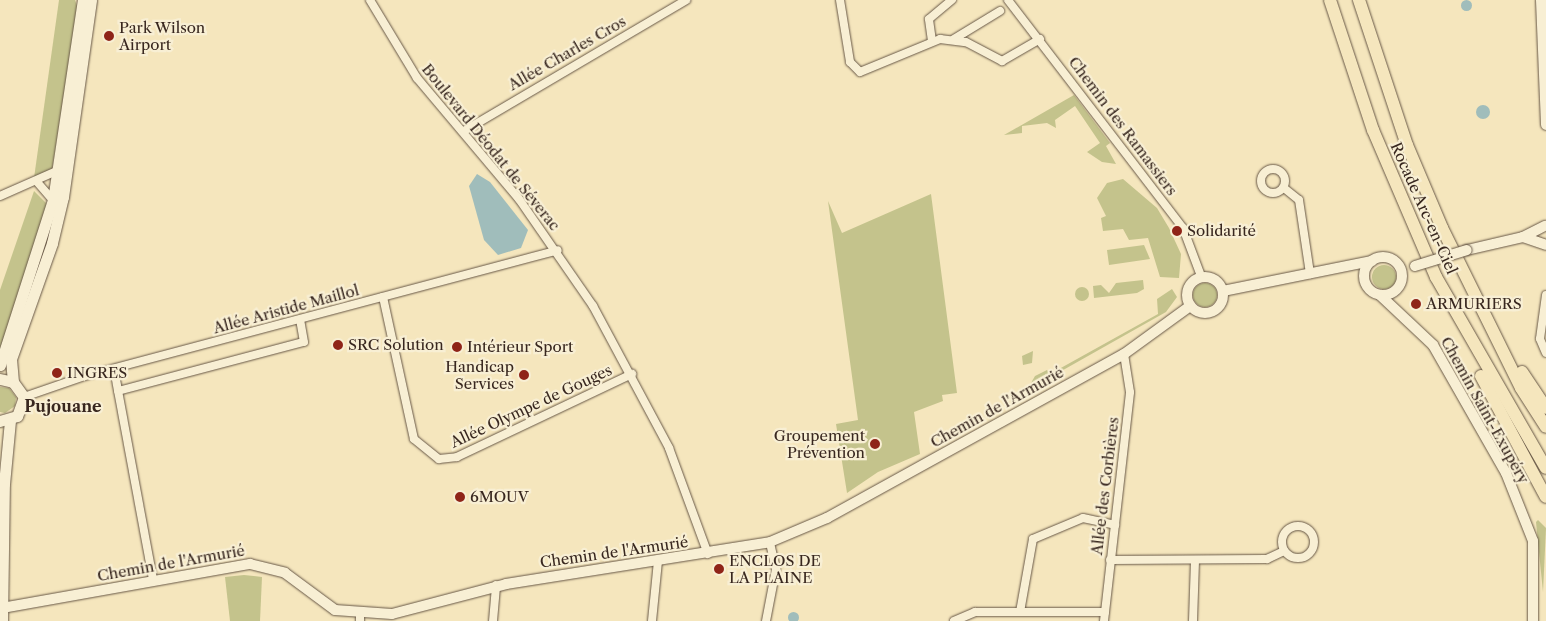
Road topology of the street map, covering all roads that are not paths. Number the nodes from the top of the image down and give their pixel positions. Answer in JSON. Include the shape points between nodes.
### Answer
{"nodes":[{"id":1,"x":83,"y":0,"type":"edge"},
{"id":2,"x":91,"y":0,"type":"edge"},
{"id":3,"x":370,"y":0,"type":"edge"},
{"id":4,"x":686,"y":0,"type":"edge"},
{"id":5,"x":952,"y":0,"type":"edge"},
{"id":6,"x":1008,"y":0,"type":"edge"},
{"id":7,"x":1330,"y":0,"type":"edge"},
{"id":8,"x":1359,"y":0,"type":"edge"},
{"id":9,"x":1541,"y":0,"type":"edge"},
{"id":10,"x":842,"y":1,"type":"edge"},
{"id":11,"x":1000,"y":12,"type":"dead end"},
{"id":12,"x":954,"y":39,"type":"junction"},
{"id":13,"x":1040,"y":39,"type":"junction"},
{"id":14,"x":932,"y":41,"type":"junction"},
{"id":15,"x":1546,"y":125,"type":"edge"},
{"id":16,"x":464,"y":131,"type":"junction"},
{"id":17,"x":59,"y":170,"type":"junction"},
{"id":18,"x":38,"y":183,"type":"junction"},
{"id":19,"x":1284,"y":188,"type":"dead end"},
{"id":20,"x":0,"y":196,"type":"edge"},
{"id":21,"x":53,"y":200,"type":"junction"},
{"id":22,"x":1546,"y":225,"type":"edge"},
{"id":23,"x":1523,"y":237,"type":"junction"},
{"id":24,"x":1546,"y":244,"type":"edge"},
{"id":25,"x":556,"y":250,"type":"junction"},
{"id":26,"x":1372,"y":261,"type":"junction"},
{"id":27,"x":1346,"y":267,"type":"junction"},
{"id":28,"x":1402,"y":270,"type":"junction"},
{"id":29,"x":1310,"y":274,"type":"junction"},
{"id":30,"x":1201,"y":276,"type":"junction"},
{"id":31,"x":1364,"y":278,"type":"junction"},
{"id":32,"x":1398,"y":288,"type":"junction"},
{"id":33,"x":1223,"y":291,"type":"junction"},
{"id":34,"x":1380,"y":295,"type":"junction"},
{"id":35,"x":1546,"y":295,"type":"edge"},
{"id":36,"x":383,"y":297,"type":"junction"},
{"id":37,"x":1450,"y":304,"type":"junction"},
{"id":38,"x":1190,"y":306,"type":"junction"},
{"id":39,"x":1400,"y":314,"type":"junction"},
{"id":40,"x":300,"y":319,"type":"junction"},
{"id":41,"x":1490,"y":328,"type":"junction"},
{"id":42,"x":1546,"y":353,"type":"edge"},
{"id":43,"x":1124,"y":354,"type":"junction"},
{"id":44,"x":0,"y":365,"type":"edge"},
{"id":45,"x":114,"y":369,"type":"junction"},
{"id":46,"x":632,"y":374,"type":"junction"},
{"id":47,"x":0,"y":379,"type":"edge"},
{"id":48,"x":13,"y":382,"type":"junction"},
{"id":49,"x":118,"y":391,"type":"junction"},
{"id":50,"x":24,"y":397,"type":"junction"},
{"id":51,"x":1546,"y":408,"type":"edge"},
{"id":52,"x":5,"y":420,"type":"edge"},
{"id":53,"x":1546,"y":427,"type":"edge"},
{"id":54,"x":1546,"y":468,"type":"edge"},
{"id":55,"x":1546,"y":497,"type":"edge"},
{"id":56,"x":1115,"y":525,"type":"junction"},
{"id":57,"x":770,"y":542,"type":"junction"},
{"id":58,"x":1284,"y":551,"type":"junction"},
{"id":59,"x":708,"y":554,"type":"junction"},
{"id":60,"x":1110,"y":560,"type":"junction"},
{"id":61,"x":1195,"y":560,"type":"junction"},
{"id":62,"x":658,"y":561,"type":"junction"},
{"id":63,"x":153,"y":580,"type":"junction"},
{"id":64,"x":496,"y":586,"type":"junction"},
{"id":65,"x":1,"y":594,"type":"edge"},
{"id":66,"x":2,"y":608,"type":"junction"},
{"id":67,"x":1020,"y":612,"type":"junction"},
{"id":68,"x":1104,"y":612,"type":"junction"},
{"id":69,"x":360,"y":618,"type":"edge"},
{"id":70,"x":2,"y":621,"type":"edge"},
{"id":71,"x":493,"y":621,"type":"edge"},
{"id":72,"x":652,"y":621,"type":"edge"},
{"id":73,"x":766,"y":621,"type":"edge"},
{"id":74,"x":954,"y":621,"type":"edge"},
{"id":75,"x":1104,"y":621,"type":"edge"},
{"id":76,"x":1193,"y":621,"type":"edge"},
{"id":77,"x":1533,"y":621,"type":"edge"}],
"edges":[{"from":1,"to":17,"type":"main road"},
{"from":2,"to":48,"type":"main road","via":[[63,197],[52,243],[11,359]]},
{"from":3,"to":16,"type":"street","name":"Boulevard Déodat de Séverac","via":[[413,72]]},
{"from":4,"to":16,"type":"street","name":"Allée Charles Cros"},
{"from":5,"to":14,"type":"street","via":[[929,19]]},
{"from":6,"to":13,"type":"street","name":"Chemin des Ramassiers"},
{"from":7,"to":37,"type":"highway","name":"Rocade Arc-en-Ciel","via":[[1373,130]]},
{"from":8,"to":41,"type":"highway","name":"Rocade Arc-en-Ciel","via":[[1407,144]]},
{"from":9,"to":15,"type":"street"},
{"from":10,"to":14,"type":"street","via":[[850,62],[860,72]]},
{"from":11,"to":12,"type":"street"},
{"from":12,"to":13,"type":"street","via":[[1002,61]]},
{"from":12,"to":14,"type":"street"},
{"from":13,"to":30,"type":"street","name":"Chemin des Ramassiers","via":[[1183,228]]},
{"from":16,"to":25,"type":"street","name":"Boulevard Déodat de Séverac"},
{"from":17,"to":18,"type":"street"},
{"from":17,"to":21,"type":"main road"},
{"from":18,"to":20,"type":"street"},
{"from":18,"to":21,"type":"street"},
{"from":19,"to":29,"type":"street","via":[[1299,200]]},
{"from":21,"to":44,"type":"main road"},
{"from":22,"to":23,"type":"street"},
{"from":22,"to":24,"type":"street"},
{"from":23,"to":24,"type":"street"},
{"from":23,"to":28,"type":"street","bridge":true},
{"from":25,"to":36,"type":"street","name":"Allée Aristide Maillol"},
{"from":25,"to":46,"type":"street","name":"Boulevard Déodat de Séverac"},
{"from":26,"to":27,"type":"street"},
{"from":26,"to":28,"type":"street","via":[[1388,257]]},
{"from":26,"to":31,"type":"street"},
{"from":27,"to":29,"type":"street"},
{"from":27,"to":31,"type":"street"},
{"from":28,"to":32,"type":"street"},
{"from":29,"to":33,"type":"street"},
{"from":30,"to":33,"type":"street","via":[[1215,279]]},
{"from":30,"to":38,"type":"street","via":[[1188,288]]},
{"from":31,"to":34,"type":"street","via":[[1368,287]]},
{"from":32,"to":34,"type":"street"},
{"from":32,"to":39,"type":"street"},
{"from":33,"to":38,"type":"street","via":[[1222,303],[1213,311],[1201,312]]},
{"from":34,"to":39,"type":"street","name":"Chemin Saint-Exupéry"},
{"from":35,"to":42,"type":"street","via":[[1540,339]]},
{"from":36,"to":40,"type":"street","name":"Allée Aristide Maillol"},
{"from":36,"to":46,"type":"street","name":"Allée Olympe de Gouges","via":[[414,439],[439,459],[457,456]]},
{"from":37,"to":54,"type":"highway","name":"Rocade Arc-en-Ciel"},
{"from":37,"to":55,"type":"highway","via":[[1451,318]]},
{"from":38,"to":43,"type":"street","name":"Chemin de l'Armurié"},
{"from":39,"to":77,"type":"street","name":"Chemin Saint-Exupéry","via":[[1440,356],[1514,491],[1533,541]]},
{"from":40,"to":45,"type":"street","name":"Allée Aristide Maillol"},
{"from":40,"to":49,"type":"street","via":[[304,342]]},
{"from":41,"to":51,"type":"highway","via":[[1501,336]]},
{"from":41,"to":53,"type":"highway","name":"Rocade Arc-en-Ciel"},
{"from":43,"to":56,"type":"street","name":"Allée des Corbières","via":[[1130,392]]},
{"from":43,"to":57,"type":"street","name":"Chemin de l'Armurié","via":[[827,518]]},
{"from":45,"to":49,"type":"street"},
{"from":45,"to":50,"type":"street","name":"Allée Aristide Maillol"},
{"from":46,"to":59,"type":"street","name":"Boulevard Déodat de Séverac","via":[[669,448]]},
{"from":47,"to":48,"type":"main road"},
{"from":48,"to":50,"type":"main road"},
{"from":49,"to":63,"type":"street"},
{"from":50,"to":52,"type":"main road","via":[[21,411]]},
{"from":52,"to":65,"type":"main road"},
{"from":56,"to":60,"type":"street","name":"Allée des Corbières"},
{"from":56,"to":67,"type":"street","via":[[1083,518],[1033,539]]},
{"from":57,"to":59,"type":"street","name":"Chemin de l'Armurié"},
{"from":57,"to":73,"type":"street","via":[[776,569]]},
{"from":58,"to":58,"type":"street","via":[[1296,558],[1309,554],[1315,541],[1312,533],[1300,526],[1287,530],[1282,542]]},
{"from":58,"to":61,"type":"street","via":[[1267,559]]},
{"from":59,"to":62,"type":"street","name":"Chemin de l'Armurié"},
{"from":60,"to":61,"type":"street"},
{"from":60,"to":68,"type":"street","name":"Allée des Corbières"},
{"from":61,"to":76,"type":"street"},
{"from":62,"to":64,"type":"street","name":"Chemin de l'Armurié"},
{"from":62,"to":72,"type":"street"},
{"from":63,"to":66,"type":"street","name":"Chemin de l'Armurié"},
{"from":63,"to":69,"type":"street","name":"Chemin de l'Armurié","via":[[256,564],[285,573],[329,607]]},
{"from":64,"to":69,"type":"street","name":"Chemin de l'Armurié","via":[[418,610]]},
{"from":64,"to":71,"type":"street"},
{"from":65,"to":66,"type":"main road"},
{"from":66,"to":70,"type":"main road"},
{"from":67,"to":68,"type":"street"},
{"from":67,"to":74,"type":"street","via":[[970,612]]},
{"from":68,"to":75,"type":"street","name":"Allée des Corbières"}]}
